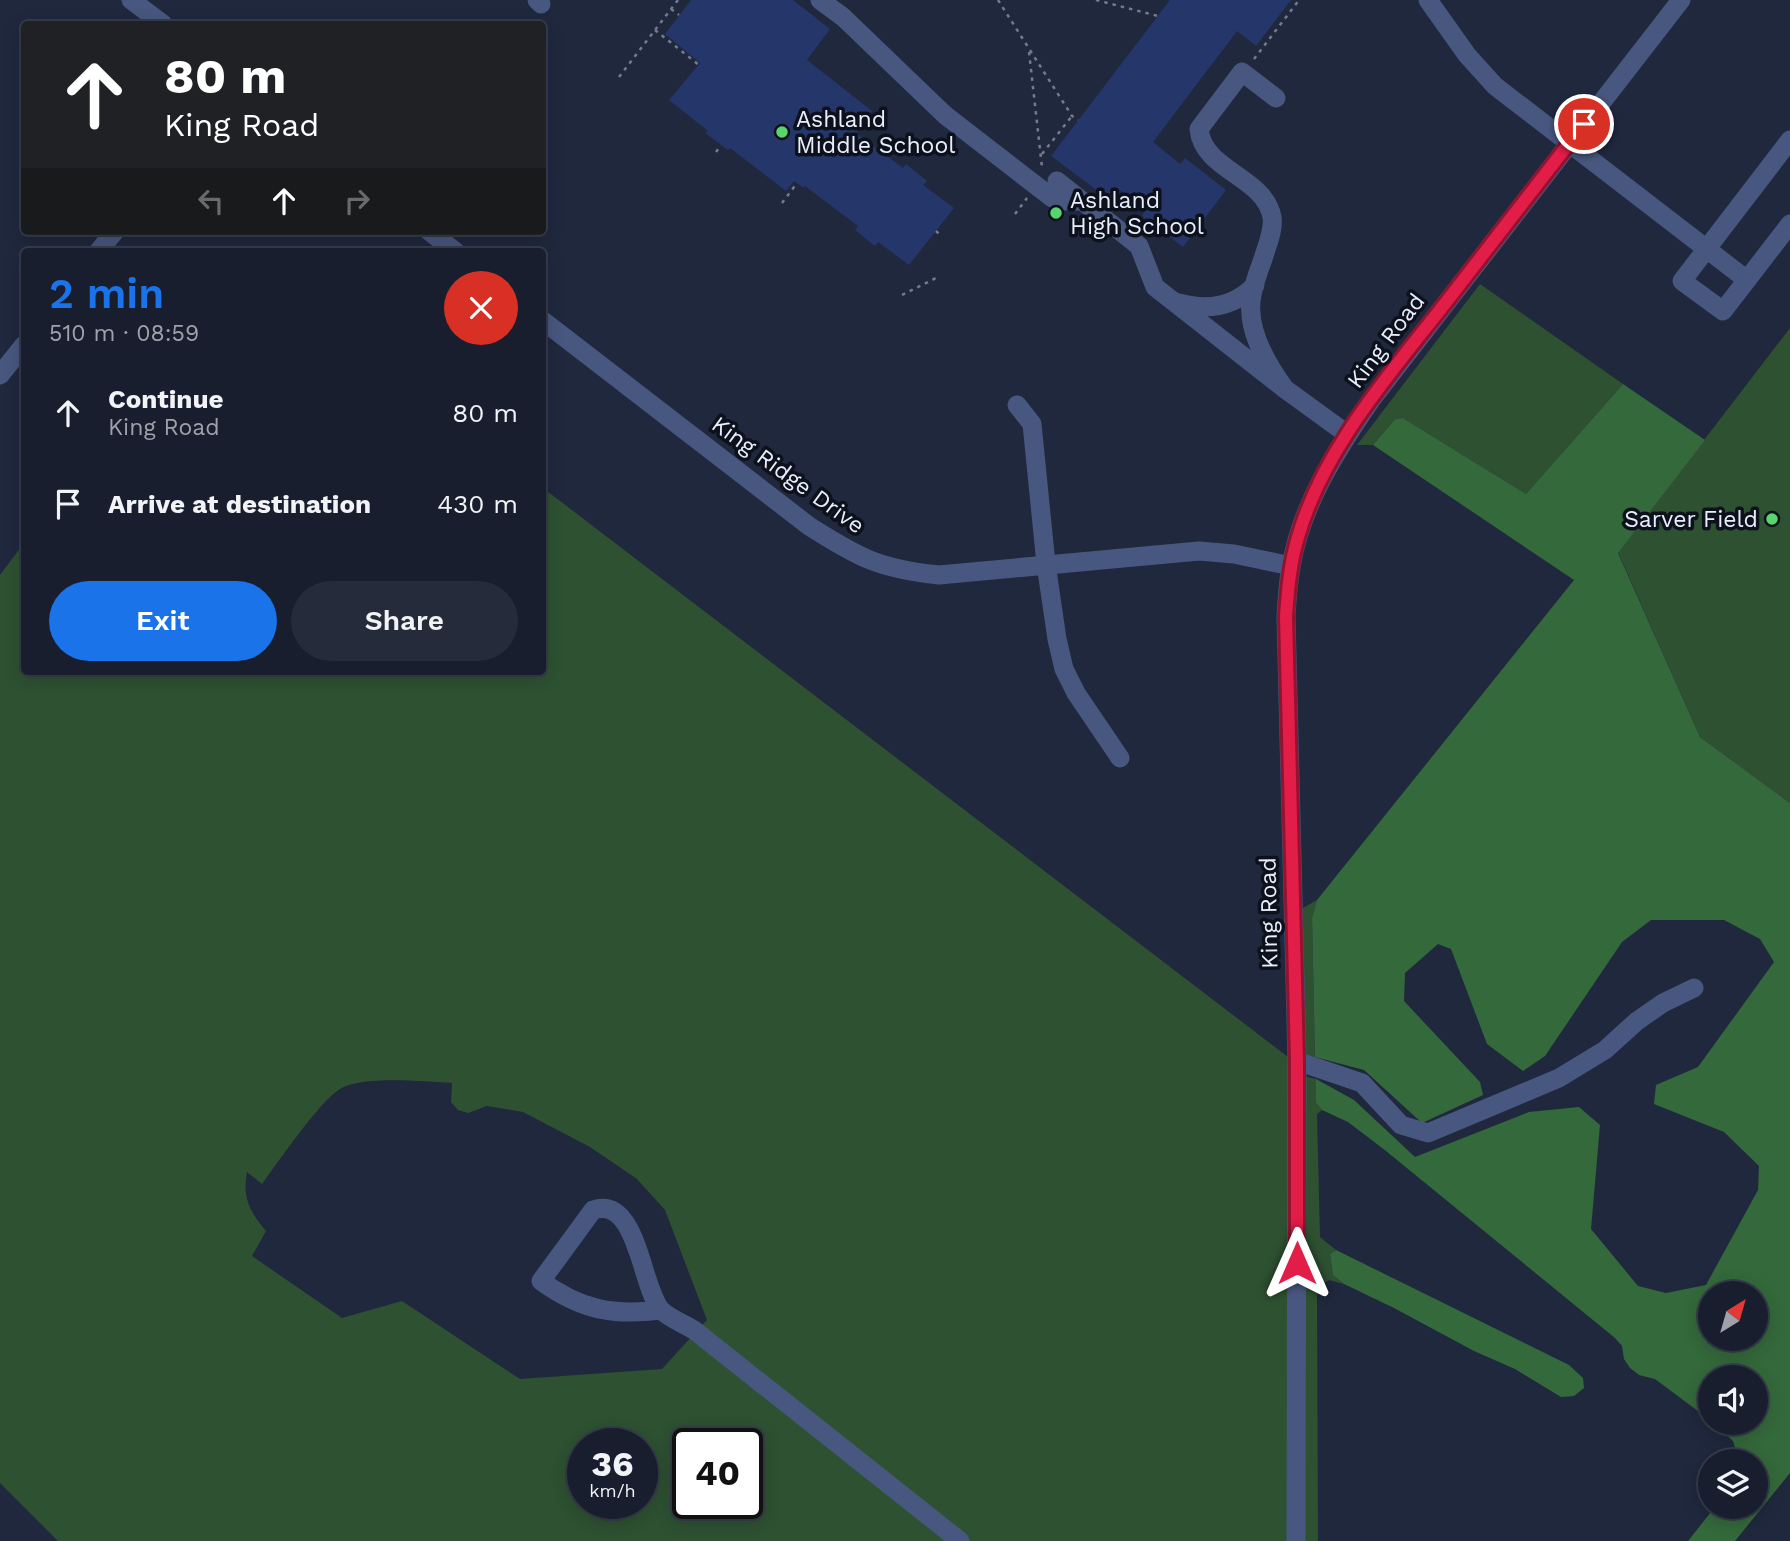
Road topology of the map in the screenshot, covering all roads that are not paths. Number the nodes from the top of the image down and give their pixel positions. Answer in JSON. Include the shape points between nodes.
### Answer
{"nodes":[{"id":1,"x":131,"y":0,"type":"edge"},
{"id":2,"x":820,"y":0,"type":"edge"},
{"id":3,"x":1428,"y":0,"type":"edge"},
{"id":4,"x":1681,"y":0,"type":"edge"},
{"id":5,"x":159,"y":21,"type":"edge"},
{"id":6,"x":1276,"y":98,"type":"dead end"},
{"id":7,"x":1790,"y":140,"type":"edge"},
{"id":8,"x":1568,"y":145,"type":"junction"},
{"id":9,"x":1058,"y":181,"type":"dead end"},
{"id":10,"x":1082,"y":201,"type":"junction"},
{"id":11,"x":1790,"y":224,"type":"edge"},
{"id":12,"x":434,"y":235,"type":"edge"},
{"id":13,"x":451,"y":248,"type":"edge"},
{"id":14,"x":1706,"y":249,"type":"junction"},
{"id":15,"x":1747,"y":280,"type":"junction"},
{"id":16,"x":1255,"y":285,"type":"junction"},
{"id":17,"x":1173,"y":301,"type":"junction"},
{"id":18,"x":546,"y":323,"type":"edge"},
{"id":19,"x":21,"y":349,"type":"edge"},
{"id":20,"x":0,"y":375,"type":"edge"},
{"id":21,"x":1284,"y":389,"type":"junction"},
{"id":22,"x":1017,"y":405,"type":"dead end"},
{"id":23,"x":1347,"y":435,"type":"junction"},
{"id":24,"x":1046,"y":564,"type":"junction"},
{"id":25,"x":1291,"y":566,"type":"junction"},
{"id":26,"x":1120,"y":758,"type":"dead end"},
{"id":27,"x":1694,"y":988,"type":"dead end"},
{"id":28,"x":1297,"y":1065,"type":"junction"},
{"id":29,"x":661,"y":1310,"type":"junction"},
{"id":30,"x":960,"y":1541,"type":"edge"},
{"id":31,"x":1296,"y":1541,"type":"edge"}],
"edges":[{"from":1,"to":5,"type":"street"},
{"from":2,"to":10,"type":"street","via":[[945,115],[1051,197]]},
{"from":3,"to":8,"type":"street","via":[[1487,78]]},
{"from":4,"to":8,"type":"street","name":"King Road"},
{"from":6,"to":16,"type":"street","via":[[1242,72],[1199,129],[1212,156],[1260,195],[1269,210],[1272,229]]},
{"from":7,"to":14,"type":"street"},
{"from":8,"to":14,"type":"street"},
{"from":8,"to":23,"type":"street","name":"King Road"},
{"from":9,"to":10,"type":"street"},
{"from":10,"to":17,"type":"street","via":[[1139,246],[1155,287]]},
{"from":11,"to":15,"type":"street"},
{"from":12,"to":13,"type":"street"},
{"from":14,"to":15,"type":"street"},
{"from":14,"to":15,"type":"street","via":[[1682,281],[1723,311]]},
{"from":16,"to":17,"type":"street","via":[[1246,295],[1219,307]]},
{"from":16,"to":21,"type":"street","via":[[1251,296],[1254,329]]},
{"from":17,"to":21,"type":"street"},
{"from":18,"to":24,"type":"street","name":"King Ridge Drive","via":[[809,526],[852,554],[903,572],[939,575]]},
{"from":19,"to":20,"type":"street"},
{"from":21,"to":23,"type":"street"},
{"from":22,"to":24,"type":"street","via":[[1032,424]]},
{"from":23,"to":25,"type":"street","name":"King Road","via":[[1310,505]]},
{"from":24,"to":25,"type":"street","name":"King Ridge Drive","via":[[1199,551]]},
{"from":24,"to":26,"type":"street","via":[[1064,669]]},
{"from":25,"to":28,"type":"street","name":"King Road","via":[[1286,676]]},
{"from":27,"to":28,"type":"street","via":[[1637,1020],[1605,1050],[1559,1078],[1428,1133],[1401,1125],[1362,1083]]},
{"from":28,"to":31,"type":"street","name":"King Road"},
{"from":29,"to":29,"type":"street","via":[[615,1313],[593,1308],[571,1301],[541,1282],[593,1210],[602,1207],[614,1211],[626,1226]]},
{"from":29,"to":30,"type":"street","via":[[694,1330]]}]}
